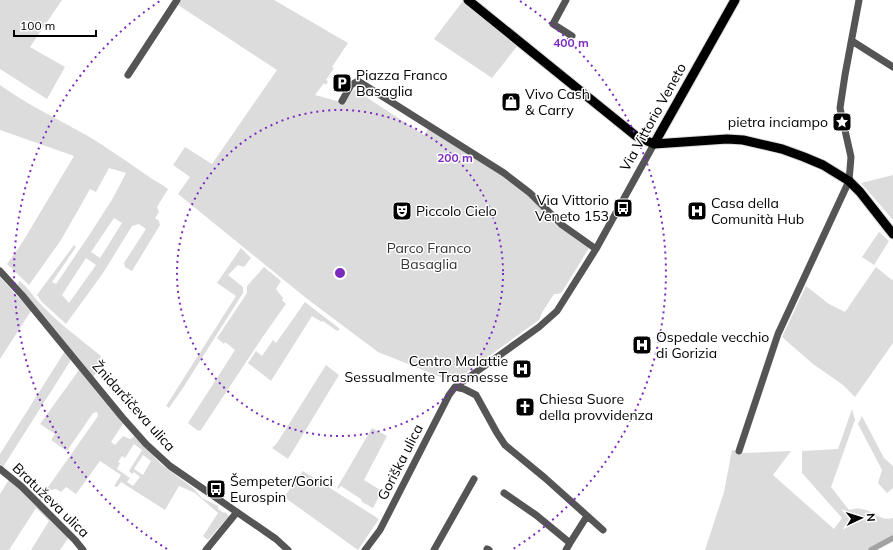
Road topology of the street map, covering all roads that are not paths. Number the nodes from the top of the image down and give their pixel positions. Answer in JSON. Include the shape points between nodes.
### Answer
{"nodes":[{"id":1,"x":177,"y":0,"type":"edge"},
{"id":2,"x":468,"y":0,"type":"edge"},
{"id":3,"x":566,"y":0,"type":"edge"},
{"id":4,"x":735,"y":0,"type":"edge"},
{"id":5,"x":859,"y":0,"type":"edge"},
{"id":6,"x":572,"y":36,"type":"dead end"},
{"id":7,"x":852,"y":41,"type":"junction"},
{"id":8,"x":893,"y":67,"type":"edge"},
{"id":9,"x":128,"y":76,"type":"dead end"},
{"id":10,"x":342,"y":102,"type":"dead end"},
{"id":11,"x":654,"y":144,"type":"junction"},
{"id":12,"x":849,"y":181,"type":"junction"},
{"id":13,"x":893,"y":234,"type":"edge"},
{"id":14,"x":596,"y":248,"type":"junction"},
{"id":15,"x":0,"y":271,"type":"edge"},
{"id":16,"x":457,"y":386,"type":"junction"},
{"id":17,"x":739,"y":450,"type":"dead end"},
{"id":18,"x":0,"y":469,"type":"edge"},
{"id":19,"x":474,"y":479,"type":"dead end"},
{"id":20,"x":504,"y":493,"type":"dead end"},
{"id":21,"x":237,"y":512,"type":"junction"},
{"id":22,"x":587,"y":516,"type":"junction"},
{"id":23,"x":603,"y":530,"type":"dead end"},
{"id":24,"x":568,"y":547,"type":"edge"},
{"id":25,"x":83,"y":550,"type":"edge"},
{"id":26,"x":206,"y":550,"type":"edge"},
{"id":27,"x":288,"y":550,"type":"edge"},
{"id":28,"x":367,"y":550,"type":"edge"},
{"id":29,"x":434,"y":550,"type":"edge"}],
"edges":[{"from":1,"to":9,"type":"street"},
{"from":2,"to":11,"type":"main road","via":[[636,136]]},
{"from":3,"to":6,"type":"street","via":[[553,24]]},
{"from":4,"to":11,"type":"main road","name":"Via Vittorio Veneto"},
{"from":5,"to":7,"type":"street"},
{"from":7,"to":8,"type":"street"},
{"from":7,"to":12,"type":"street","via":[[840,108],[851,157]]},
{"from":10,"to":14,"type":"street","via":[[351,85],[358,81],[504,173],[530,193],[562,225]]},
{"from":11,"to":12,"type":"main road","via":[[727,139],[756,142],[816,162]]},
{"from":11,"to":14,"type":"street","name":"Via Vittorio Veneto"},
{"from":12,"to":13,"type":"main road"},
{"from":12,"to":17,"type":"street","via":[[778,334]]},
{"from":14,"to":16,"type":"street","name":"Via Vittorio Veneto","via":[[557,311]]},
{"from":15,"to":21,"type":"street","name":"Žnidarčičeva ulica","via":[[146,444],[170,466]]},
{"from":16,"to":22,"type":"street","via":[[476,395],[505,445]]},
{"from":16,"to":28,"type":"street","name":"Goriška ulica","via":[[449,395],[380,530]]},
{"from":18,"to":25,"type":"street","name":"Bratuževa ulica","via":[[21,486]]},
{"from":19,"to":29,"type":"street"},
{"from":20,"to":24,"type":"street","via":[[536,514]]},
{"from":21,"to":26,"type":"street"},
{"from":21,"to":27,"type":"street","name":"Žnidarčičeva ulica"},
{"from":22,"to":23,"type":"street"},
{"from":22,"to":24,"type":"street"}]}
